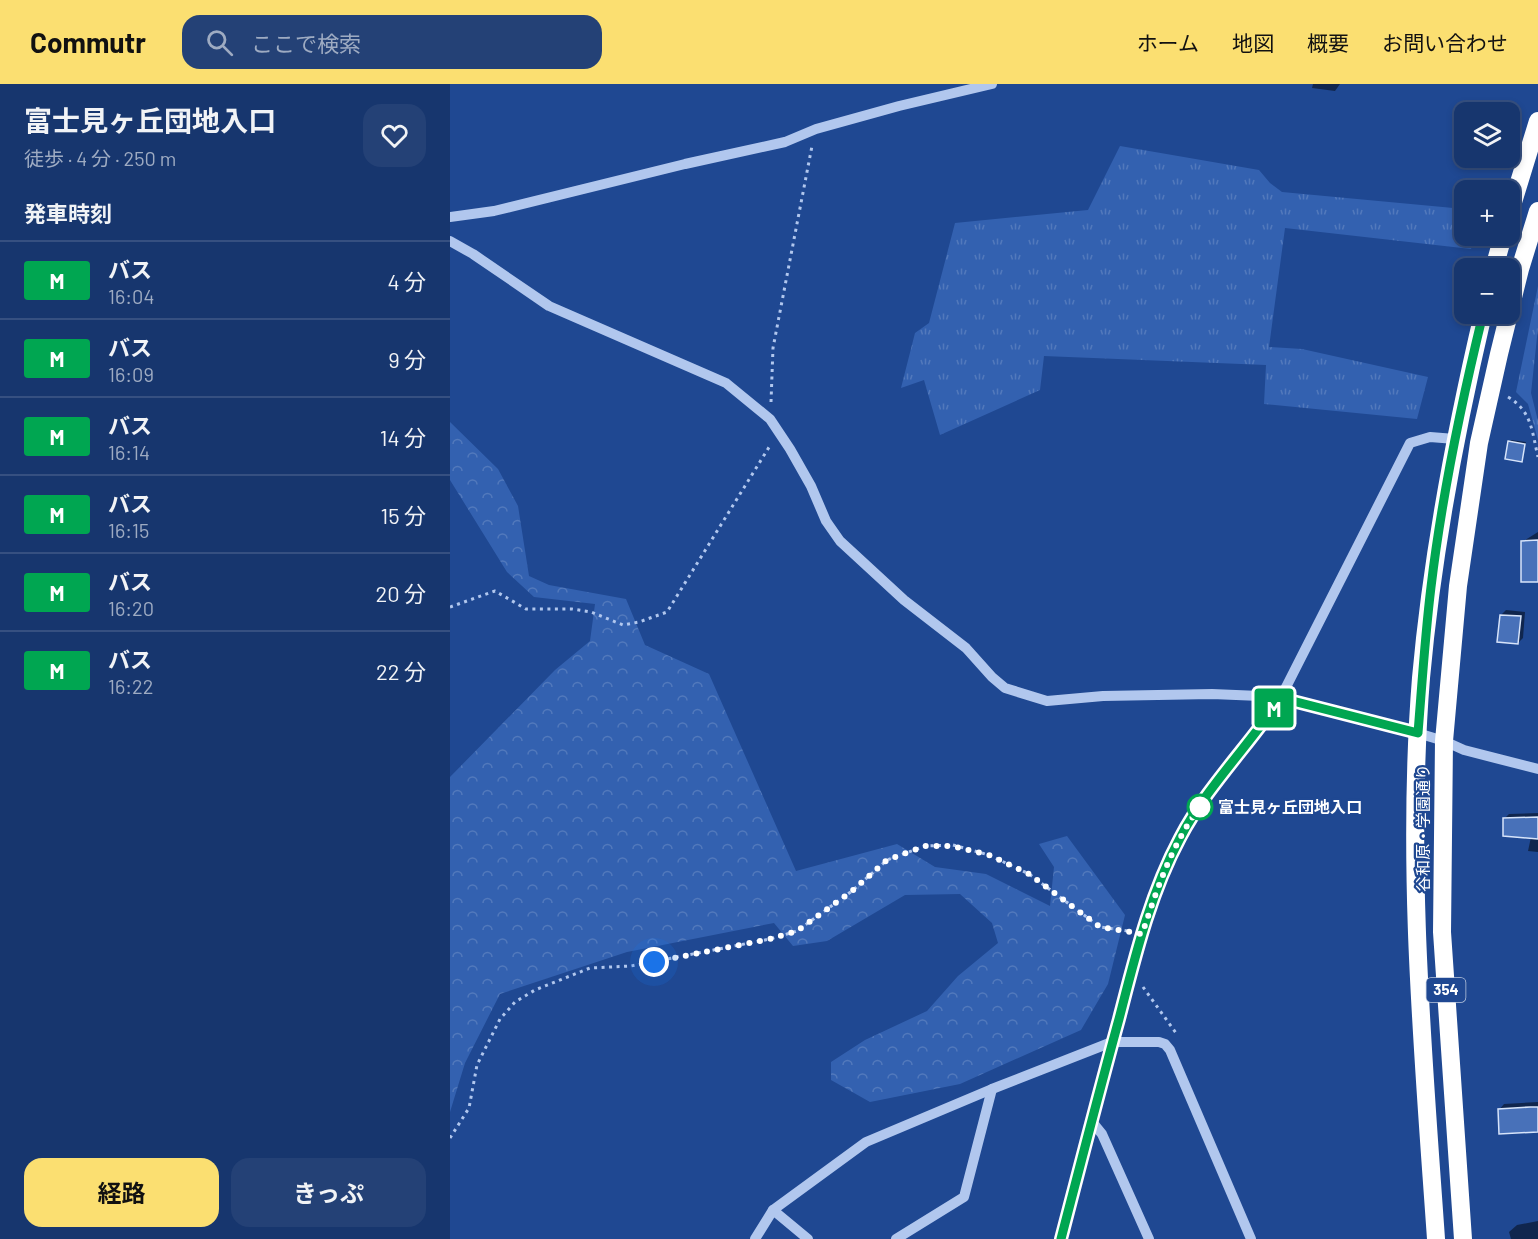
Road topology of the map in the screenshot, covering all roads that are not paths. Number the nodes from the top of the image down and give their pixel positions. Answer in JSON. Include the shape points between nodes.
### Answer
{"nodes":[{"id":1,"x":992,"y":84,"type":"edge"},
{"id":2,"x":1538,"y":121,"type":"edge"},
{"id":3,"x":1520,"y":180,"type":"edge"},
{"id":4,"x":1538,"y":211,"type":"edge"},
{"id":5,"x":450,"y":217,"type":"edge"},
{"id":6,"x":450,"y":241,"type":"edge"},
{"id":7,"x":1481,"y":324,"type":"edge"},
{"id":8,"x":1455,"y":439,"type":"junction"},
{"id":9,"x":1281,"y":698,"type":"junction"},
{"id":10,"x":1418,"y":733,"type":"junction"},
{"id":11,"x":1444,"y":741,"type":"junction"},
{"id":12,"x":1538,"y":769,"type":"edge"},
{"id":13,"x":1112,"y":1042,"type":"junction"},
{"id":14,"x":993,"y":1089,"type":"junction"},
{"id":15,"x":1093,"y":1123,"type":"junction"},
{"id":16,"x":773,"y":1210,"type":"junction"},
{"id":17,"x":755,"y":1239,"type":"edge"},
{"id":18,"x":808,"y":1239,"type":"edge"},
{"id":19,"x":896,"y":1239,"type":"edge"},
{"id":20,"x":1061,"y":1239,"type":"edge"},
{"id":21,"x":1149,"y":1239,"type":"edge"},
{"id":22,"x":1251,"y":1239,"type":"edge"},
{"id":23,"x":1436,"y":1239,"type":"edge"},
{"id":24,"x":1463,"y":1239,"type":"edge"}],
"edges":[{"from":1,"to":5,"type":"street","via":[[816,129],[785,142],[494,211]]},
{"from":2,"to":3,"type":"highway"},
{"from":4,"to":11,"type":"highway","name":"谷和原・学園通り","number":"354","via":[[1490,391],[1465,531]]},
{"from":6,"to":9,"type":"street","via":[[549,306],[726,383],[770,419],[840,541],[904,600],[966,648],[1005,688],[1047,701],[1212,694]]},
{"from":7,"to":8,"type":"highway","name":"谷和原・学園通り","number":"354"},
{"from":8,"to":9,"type":"street","via":[[1430,437],[1410,443]]},
{"from":8,"to":10,"type":"highway","name":"谷和原・学園通り","number":"354","via":[[1431,587]]},
{"from":9,"to":10,"type":"street"},
{"from":9,"to":13,"type":"street","via":[[1181,836],[1161,878],[1142,934]]},
{"from":10,"to":11,"type":"street"},
{"from":10,"to":23,"type":"highway","name":"谷和原・学園通り","number":"354","via":[[1415,924]]},
{"from":11,"to":12,"type":"street"},
{"from":11,"to":24,"type":"highway","name":"谷和原・学園通り","number":"354","via":[[1442,932]]},
{"from":13,"to":14,"type":"street"},
{"from":13,"to":15,"type":"street"},
{"from":13,"to":22,"type":"street","via":[[1159,1042],[1170,1050]]},
{"from":14,"to":16,"type":"street","via":[[866,1142]]},
{"from":14,"to":19,"type":"street","via":[[964,1197]]},
{"from":15,"to":20,"type":"street"},
{"from":15,"to":21,"type":"street","via":[[1102,1134]]},
{"from":16,"to":17,"type":"street"},
{"from":16,"to":18,"type":"street"}]}
